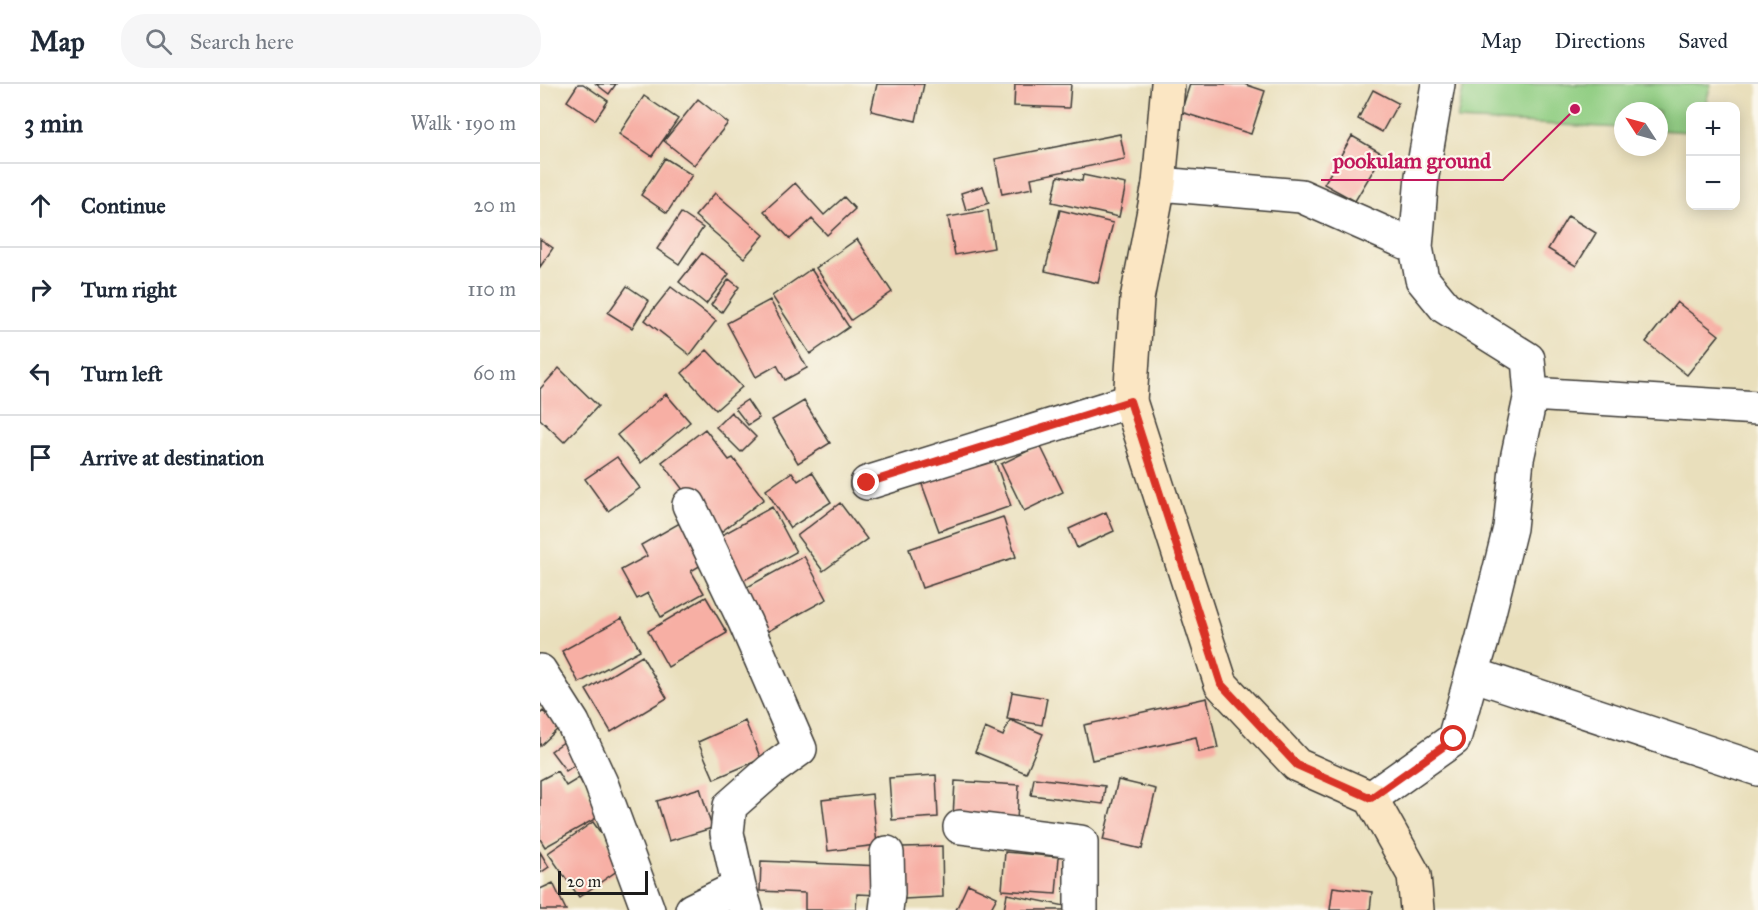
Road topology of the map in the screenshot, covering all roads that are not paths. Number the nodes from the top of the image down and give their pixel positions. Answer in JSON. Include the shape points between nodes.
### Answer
{"nodes":[{"id":1,"x":1168,"y":84,"type":"edge"},
{"id":2,"x":1438,"y":84,"type":"edge"},
{"id":3,"x":1159,"y":184,"type":"junction"},
{"id":4,"x":1416,"y":247,"type":"junction"},
{"id":5,"x":1531,"y":394,"type":"junction"},
{"id":6,"x":1130,"y":401,"type":"junction"},
{"id":7,"x":1758,"y":408,"type":"edge"},
{"id":8,"x":867,"y":483,"type":"dead end"},
{"id":9,"x":689,"y":505,"type":"dead end"},
{"id":10,"x":540,"y":671,"type":"edge"},
{"id":11,"x":1472,"y":674,"type":"junction"},
{"id":12,"x":1758,"y":769,"type":"edge"},
{"id":13,"x":1371,"y":798,"type":"junction"},
{"id":14,"x":960,"y":827,"type":"dead end"},
{"id":15,"x":887,"y":853,"type":"dead end"},
{"id":16,"x":742,"y":899,"type":"edge"},
{"id":17,"x":648,"y":910,"type":"edge"},
{"id":18,"x":692,"y":910,"type":"edge"},
{"id":19,"x":886,"y":910,"type":"edge"},
{"id":20,"x":1081,"y":910,"type":"edge"},
{"id":21,"x":1417,"y":910,"type":"edge"}],
"edges":[{"from":1,"to":3,"type":"main road"},
{"from":2,"to":4,"type":"street","via":[[1422,176]]},
{"from":3,"to":4,"type":"street","via":[[1301,196]]},
{"from":3,"to":6,"type":"main road","via":[[1137,299]]},
{"from":4,"to":5,"type":"street","via":[[1422,279],[1445,307],[1528,359]]},
{"from":5,"to":7,"type":"street"},
{"from":5,"to":11,"type":"street","via":[[1517,459],[1510,528]]},
{"from":6,"to":8,"type":"street"},
{"from":6,"to":13,"type":"main road","via":[[1221,684],[1297,765]]},
{"from":9,"to":16,"type":"street","via":[[800,749],[730,806],[727,833]]},
{"from":10,"to":17,"type":"street","via":[[573,723],[601,783]]},
{"from":11,"to":12,"type":"street"},
{"from":11,"to":13,"type":"street","via":[[1454,739]]},
{"from":13,"to":21,"type":"main road","via":[[1414,875]]},
{"from":14,"to":20,"type":"street","via":[[1081,842]]},
{"from":15,"to":19,"type":"street"},
{"from":16,"to":18,"type":"street"}]}
